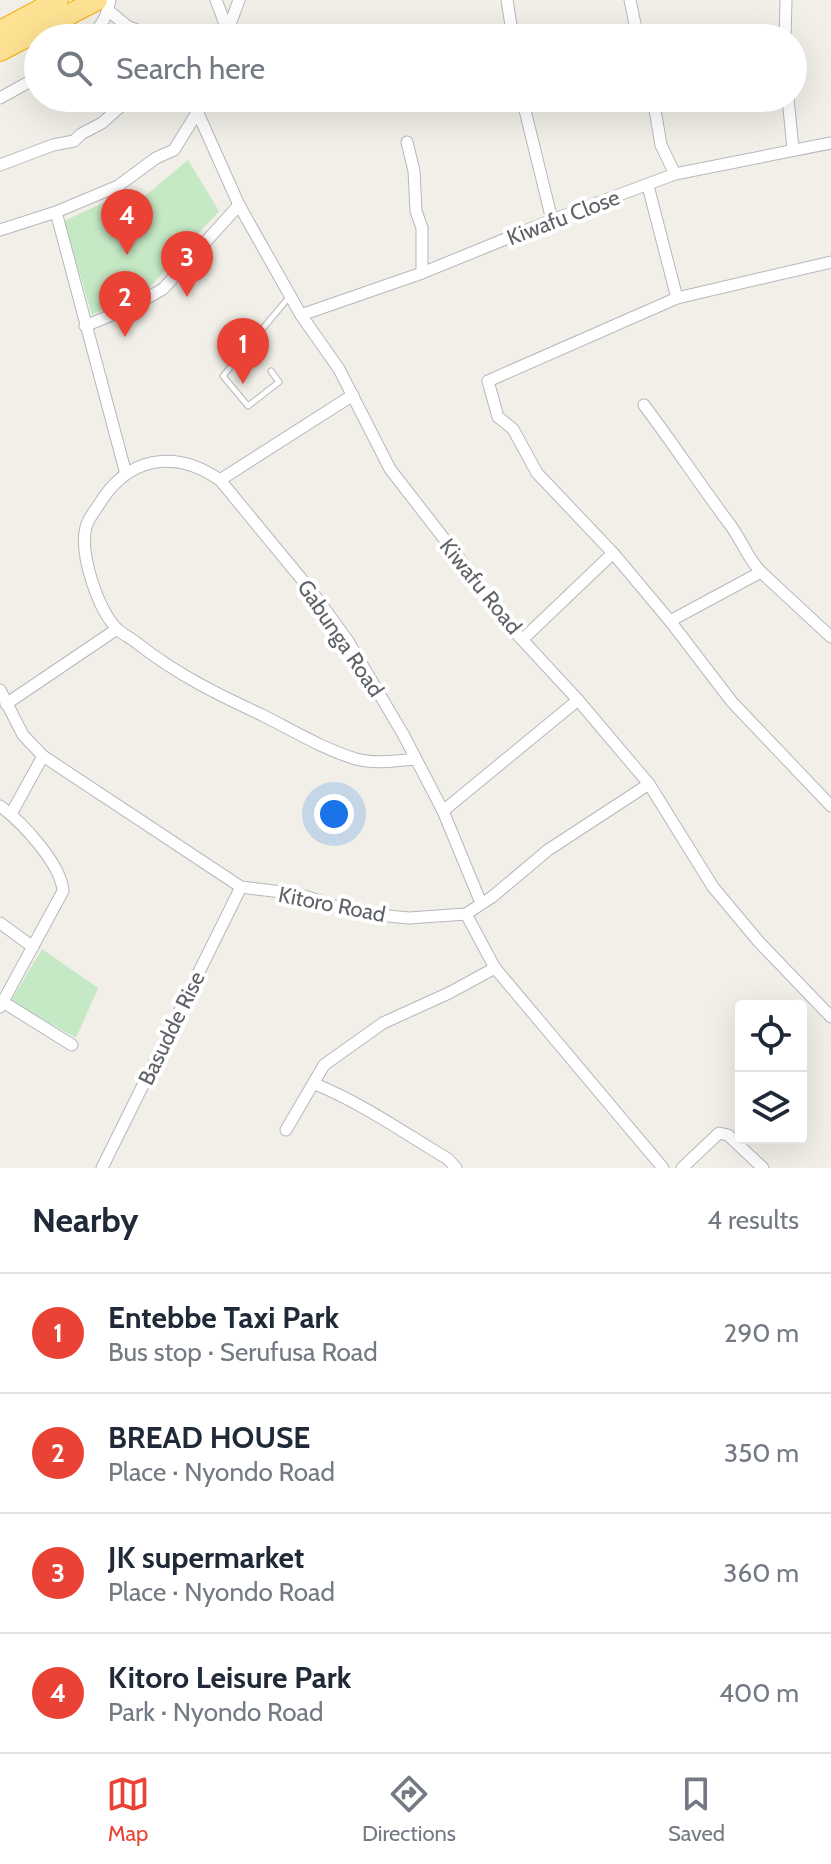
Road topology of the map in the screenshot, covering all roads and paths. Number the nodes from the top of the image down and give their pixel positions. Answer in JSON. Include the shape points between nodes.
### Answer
{"nodes":[{"id":1,"x":58,"y":0,"type":"edge"},
{"id":2,"x":216,"y":0,"type":"edge"},
{"id":3,"x":239,"y":0,"type":"edge"},
{"id":4,"x":507,"y":0,"type":"edge"},
{"id":5,"x":630,"y":0,"type":"edge"},
{"id":6,"x":786,"y":0,"type":"edge"},
{"id":7,"x":105,"y":4,"type":"edge"},
{"id":8,"x":60,"y":24,"type":"edge"},
{"id":9,"x":100,"y":24,"type":"edge"},
{"id":10,"x":125,"y":24,"type":"edge"},
{"id":11,"x":223,"y":24,"type":"edge"},
{"id":12,"x":230,"y":24,"type":"edge"},
{"id":13,"x":511,"y":24,"type":"edge"},
{"id":14,"x":635,"y":24,"type":"edge"},
{"id":15,"x":785,"y":24,"type":"edge"},
{"id":16,"x":0,"y":31,"type":"edge"},
{"id":17,"x":24,"y":40,"type":"edge"},
{"id":18,"x":0,"y":51,"type":"edge"},
{"id":19,"x":24,"y":85,"type":"edge"},
{"id":20,"x":0,"y":98,"type":"edge"},
{"id":21,"x":114,"y":112,"type":"edge"},
{"id":22,"x":196,"y":112,"type":"edge"},
{"id":23,"x":197,"y":112,"type":"edge"},
{"id":24,"x":523,"y":112,"type":"edge"},
{"id":25,"x":655,"y":112,"type":"edge"},
{"id":26,"x":789,"y":112,"type":"edge"},
{"id":27,"x":407,"y":142,"type":"dead end"},
{"id":28,"x":829,"y":145,"type":"edge"},
{"id":29,"x":793,"y":149,"type":"junction"},
{"id":30,"x":0,"y":165,"type":"edge"},
{"id":31,"x":675,"y":174,"type":"junction"},
{"id":32,"x":648,"y":186,"type":"junction"},
{"id":33,"x":239,"y":205,"type":"junction"},
{"id":34,"x":56,"y":212,"type":"junction"},
{"id":35,"x":552,"y":220,"type":"junction"},
{"id":36,"x":0,"y":230,"type":"edge"},
{"id":37,"x":831,"y":262,"type":"edge"},
{"id":38,"x":422,"y":273,"type":"junction"},
{"id":39,"x":291,"y":295,"type":"junction"},
{"id":40,"x":677,"y":298,"type":"junction"},
{"id":41,"x":301,"y":315,"type":"junction"},
{"id":42,"x":85,"y":326,"type":"junction"},
{"id":43,"x":271,"y":371,"type":"dead end"},
{"id":44,"x":353,"y":395,"type":"junction"},
{"id":45,"x":644,"y":405,"type":"dead end"},
{"id":46,"x":126,"y":474,"type":"junction"},
{"id":47,"x":220,"y":480,"type":"junction"},
{"id":48,"x":613,"y":553,"type":"junction"},
{"id":49,"x":761,"y":572,"type":"junction"},
{"id":50,"x":670,"y":621,"type":"junction"},
{"id":51,"x":117,"y":629,"type":"junction"},
{"id":52,"x":831,"y":637,"type":"edge"},
{"id":53,"x":523,"y":639,"type":"junction"},
{"id":54,"x":0,"y":690,"type":"edge"},
{"id":55,"x":578,"y":700,"type":"junction"},
{"id":56,"x":6,"y":704,"type":"junction"},
{"id":57,"x":43,"y":756,"type":"junction"},
{"id":58,"x":416,"y":759,"type":"junction"},
{"id":59,"x":649,"y":784,"type":"junction"},
{"id":60,"x":0,"y":806,"type":"edge"},
{"id":61,"x":831,"y":806,"type":"edge"},
{"id":62,"x":443,"y":811,"type":"junction"},
{"id":63,"x":11,"y":814,"type":"junction"},
{"id":64,"x":241,"y":887,"type":"junction"},
{"id":65,"x":481,"y":903,"type":"junction"},
{"id":66,"x":466,"y":914,"type":"junction"},
{"id":67,"x":0,"y":923,"type":"edge"},
{"id":68,"x":33,"y":947,"type":"junction"},
{"id":69,"x":495,"y":968,"type":"junction"},
{"id":70,"x":1,"y":1004,"type":"edge"},
{"id":71,"x":831,"y":1017,"type":"edge"},
{"id":72,"x":72,"y":1045,"type":"dead end"},
{"id":73,"x":315,"y":1084,"type":"junction"},
{"id":74,"x":286,"y":1130,"type":"dead end"},
{"id":75,"x":102,"y":1168,"type":"edge"},
{"id":76,"x":456,"y":1168,"type":"edge"},
{"id":77,"x":663,"y":1168,"type":"edge"},
{"id":78,"x":682,"y":1168,"type":"edge"},
{"id":79,"x":763,"y":1168,"type":"edge"}],
"edges":[{"from":1,"to":16,"type":"highway"},
{"from":2,"to":11,"type":"street"},
{"from":3,"to":12,"type":"street"},
{"from":4,"to":13,"type":"street"},
{"from":5,"to":14,"type":"street"},
{"from":6,"to":15,"type":"street"},
{"from":7,"to":8,"type":"highway"},
{"from":7,"to":9,"type":"street"},
{"from":7,"to":10,"type":"street"},
{"from":17,"to":18,"type":"highway"},
{"from":19,"to":20,"type":"street"},
{"from":21,"to":30,"type":"street","via":[[74,141]]},
{"from":22,"to":34,"type":"street","via":[[174,150],[118,186]]},
{"from":23,"to":33,"type":"street","name":"Kiwafu Road"},
{"from":24,"to":35,"type":"street"},
{"from":25,"to":31,"type":"street","via":[[661,145]]},
{"from":26,"to":29,"type":"street"},
{"from":27,"to":38,"type":"street","via":[[422,228]]},
{"from":28,"to":29,"type":"street","name":"Kiwafu Close"},
{"from":29,"to":31,"type":"street","name":"Kiwafu Close"},
{"from":31,"to":32,"type":"street","name":"Kiwafu Close"},
{"from":32,"to":35,"type":"street","name":"Kiwafu Close"},
{"from":32,"to":40,"type":"street"},
{"from":33,"to":39,"type":"street","name":"Kiwafu Road"},
{"from":33,"to":42,"type":"street","via":[[163,289]]},
{"from":34,"to":36,"type":"street"},
{"from":34,"to":42,"type":"street"},
{"from":35,"to":38,"type":"street","name":"Kiwafu Close"},
{"from":37,"to":40,"type":"street"},
{"from":38,"to":41,"type":"street","name":"Kiwafu Close"},
{"from":39,"to":41,"type":"street","name":"Kiwafu Road"},
{"from":39,"to":43,"type":"lane","via":[[223,376],[248,406],[279,382]]},
{"from":40,"to":48,"type":"street","via":[[488,381],[498,417],[513,429],[537,473]]},
{"from":41,"to":44,"type":"street","name":"Kiwafu Road"},
{"from":42,"to":46,"type":"street"},
{"from":44,"to":47,"type":"street"},
{"from":44,"to":53,"type":"street","name":"Kiwafu Road","via":[[390,469],[491,606]]},
{"from":45,"to":49,"type":"street"},
{"from":46,"to":47,"type":"street","name":"Gabunga Road","via":[[152,461],[182,463]]},
{"from":46,"to":51,"type":"street","via":[[108,489],[84,537],[95,592]]},
{"from":47,"to":58,"type":"street","name":"Gabunga Road","via":[[348,641]]},
{"from":48,"to":50,"type":"street"},
{"from":48,"to":53,"type":"street"},
{"from":49,"to":50,"type":"street"},
{"from":49,"to":52,"type":"street"},
{"from":50,"to":61,"type":"street","via":[[732,702]]},
{"from":51,"to":56,"type":"street"},
{"from":51,"to":58,"type":"street","via":[[210,692],[332,749],[358,759]]},
{"from":53,"to":55,"type":"street","name":"Kiwafu Road"},
{"from":54,"to":56,"type":"street","name":"Kitoro Road"},
{"from":55,"to":59,"type":"street","name":"Kiwafu Road"},
{"from":55,"to":62,"type":"street"},
{"from":56,"to":57,"type":"street","name":"Kitoro Road","via":[[23,735]]},
{"from":57,"to":63,"type":"street"},
{"from":57,"to":64,"type":"street","name":"Kitoro Road"},
{"from":58,"to":62,"type":"street","name":"Gabunga Road"},
{"from":59,"to":65,"type":"street","via":[[548,850]]},
{"from":59,"to":71,"type":"street","name":"Kiwafu Road","via":[[713,887]]},
{"from":60,"to":63,"type":"street"},
{"from":62,"to":65,"type":"street","name":"Gabunga Road"},
{"from":63,"to":68,"type":"street","via":[[62,879],[63,891]]},
{"from":64,"to":66,"type":"street","name":"Kitoro Road","via":[[298,894],[357,913],[424,918]]},
{"from":64,"to":75,"type":"street","name":"Basudde Rise"},
{"from":65,"to":66,"type":"street"},
{"from":66,"to":69,"type":"street"},
{"from":67,"to":68,"type":"street"},
{"from":68,"to":70,"type":"street"},
{"from":69,"to":73,"type":"street","via":[[383,1023],[324,1065]]},
{"from":69,"to":77,"type":"street"},
{"from":70,"to":72,"type":"street"},
{"from":73,"to":74,"type":"street"},
{"from":73,"to":76,"type":"street","via":[[363,1107]]},
{"from":78,"to":79,"type":"street","via":[[714,1135],[724,1133]]}]}
